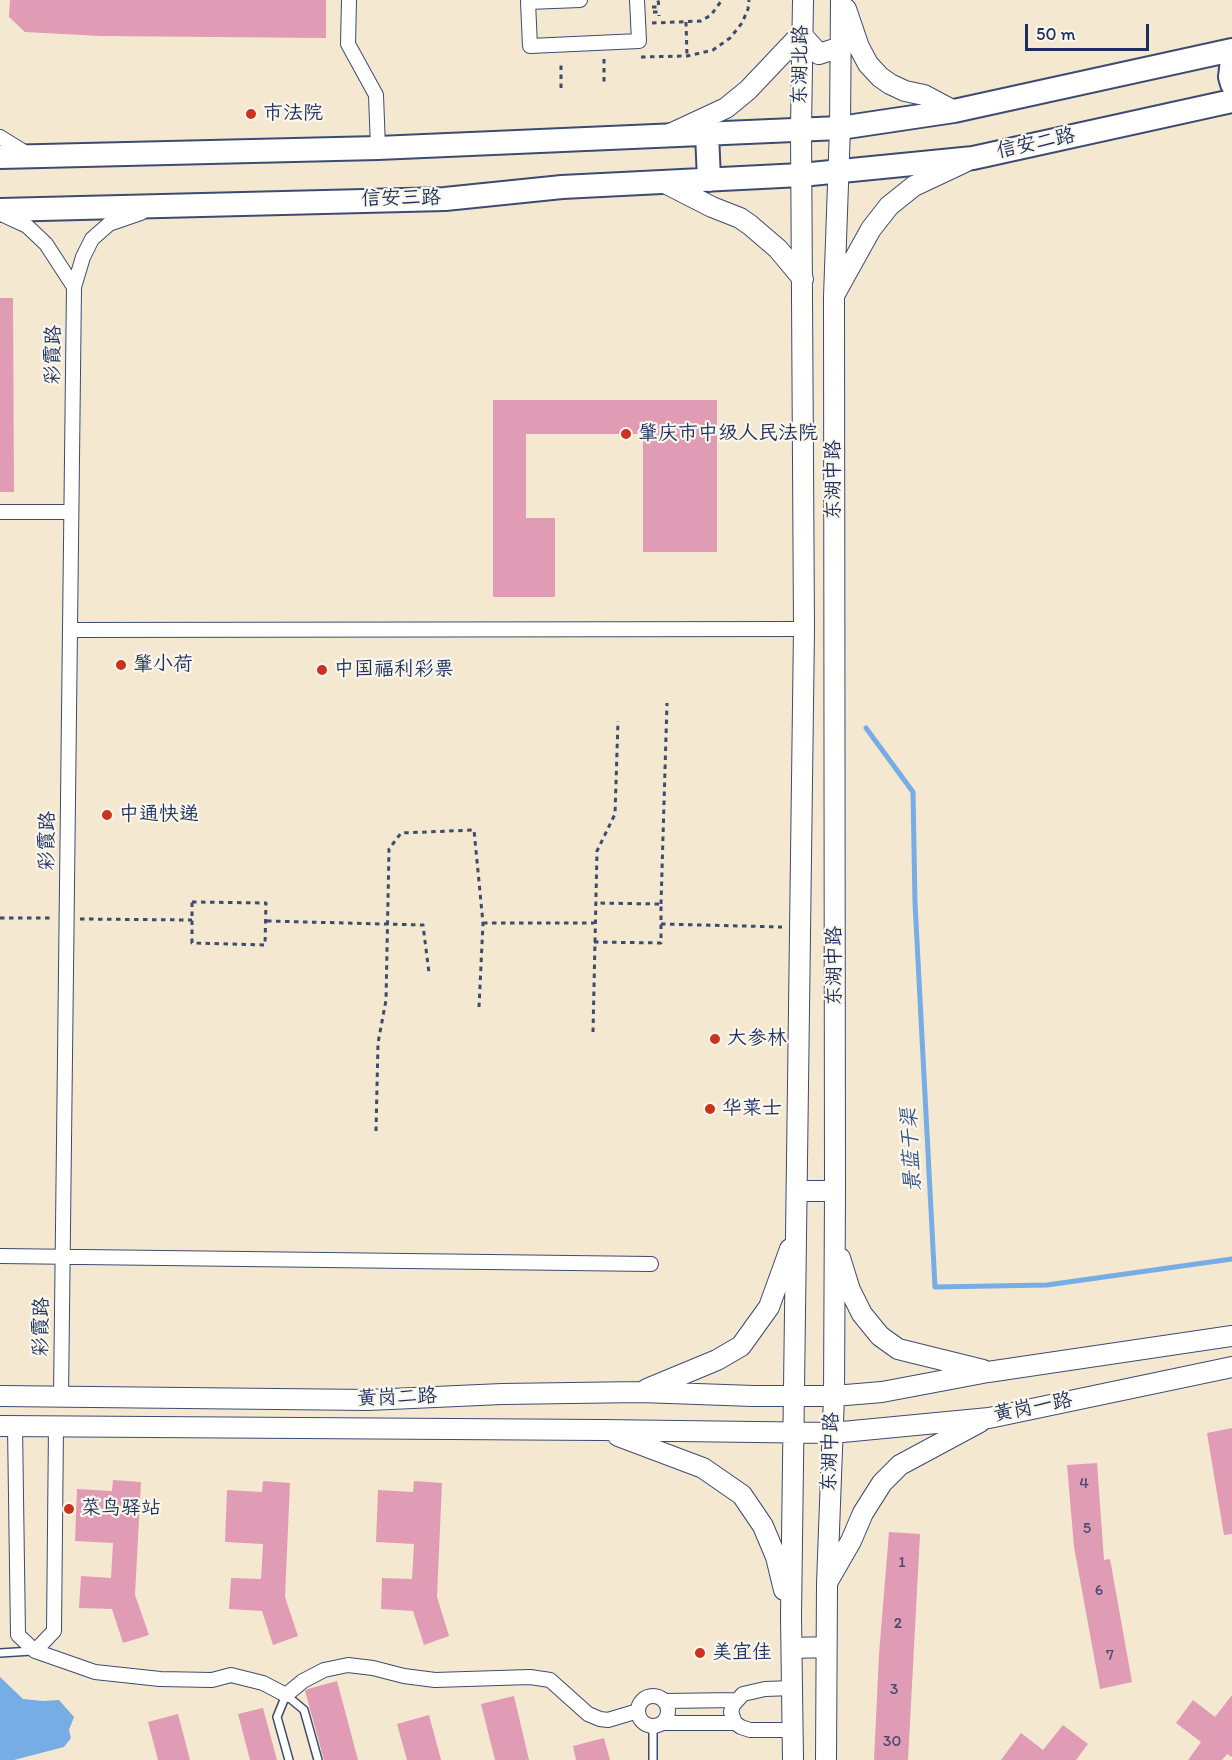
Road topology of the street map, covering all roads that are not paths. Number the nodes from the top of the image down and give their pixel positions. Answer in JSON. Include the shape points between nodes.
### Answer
{"nodes":[{"id":1,"x":349,"y":0,"type":"edge"},
{"id":2,"x":580,"y":0,"type":"edge"},
{"id":3,"x":637,"y":0,"type":"edge"},
{"id":4,"x":803,"y":0,"type":"edge"},
{"id":5,"x":843,"y":0,"type":"edge"},
{"id":6,"x":801,"y":34,"type":"junction"},
{"id":7,"x":841,"y":47,"type":"junction"},
{"id":8,"x":1232,"y":50,"type":"edge"},
{"id":9,"x":1232,"y":60,"type":"edge"},
{"id":10,"x":1232,"y":84,"type":"edge"},
{"id":11,"x":1232,"y":101,"type":"edge"},
{"id":12,"x":954,"y":111,"type":"junction"},
{"id":13,"x":840,"y":128,"type":"junction"},
{"id":14,"x":801,"y":129,"type":"junction"},
{"id":15,"x":707,"y":133,"type":"junction"},
{"id":16,"x":670,"y":134,"type":"junction"},
{"id":17,"x":0,"y":137,"type":"edge"},
{"id":18,"x":378,"y":148,"type":"junction"},
{"id":19,"x":30,"y":156,"type":"junction"},
{"id":20,"x":0,"y":157,"type":"edge"},
{"id":21,"x":973,"y":158,"type":"junction"},
{"id":22,"x":838,"y":171,"type":"junction"},
{"id":23,"x":801,"y":175,"type":"junction"},
{"id":24,"x":709,"y":180,"type":"junction"},
{"id":25,"x":663,"y":182,"type":"junction"},
{"id":26,"x":163,"y":205,"type":"junction"},
{"id":27,"x":0,"y":212,"type":"edge"},
{"id":28,"x":836,"y":244,"type":"junction"},
{"id":29,"x":802,"y":246,"type":"junction"},
{"id":30,"x":803,"y":279,"type":"junction"},
{"id":31,"x":74,"y":286,"type":"junction"},
{"id":32,"x":834,"y":297,"type":"junction"},
{"id":33,"x":0,"y":512,"type":"edge"},
{"id":34,"x":71,"y":512,"type":"junction"},
{"id":35,"x":804,"y":629,"type":"junction"},
{"id":36,"x":70,"y":630,"type":"junction"},
{"id":37,"x":798,"y":1191,"type":"junction"},
{"id":38,"x":835,"y":1191,"type":"junction"},
{"id":39,"x":796,"y":1229,"type":"junction"},
{"id":40,"x":834,"y":1242,"type":"junction"},
{"id":41,"x":0,"y":1256,"type":"edge"},
{"id":42,"x":62,"y":1256,"type":"junction"},
{"id":43,"x":651,"y":1263,"type":"dead end"},
{"id":44,"x":1232,"y":1336,"type":"edge"},
{"id":45,"x":1232,"y":1367,"type":"edge"},
{"id":46,"x":988,"y":1372,"type":"junction"},
{"id":47,"x":641,"y":1392,"type":"junction"},
{"id":48,"x":0,"y":1396,"type":"edge"},
{"id":49,"x":834,"y":1396,"type":"junction"},
{"id":50,"x":61,"y":1397,"type":"junction"},
{"id":51,"x":794,"y":1397,"type":"junction"},
{"id":52,"x":989,"y":1418,"type":"junction"},
{"id":53,"x":7,"y":1426,"type":"edge"},
{"id":54,"x":56,"y":1426,"type":"junction"},
{"id":55,"x":602,"y":1430,"type":"junction"},
{"id":56,"x":794,"y":1433,"type":"junction"},
{"id":57,"x":832,"y":1433,"type":"junction"},
{"id":58,"x":827,"y":1584,"type":"junction"},
{"id":59,"x":791,"y":1616,"type":"junction"},
{"id":60,"x":826,"y":1647,"type":"junction"},
{"id":61,"x":792,"y":1648,"type":"junction"},
{"id":62,"x":35,"y":1651,"type":"junction"},
{"id":63,"x":0,"y":1653,"type":"edge"},
{"id":64,"x":792,"y":1688,"type":"junction"},
{"id":65,"x":286,"y":1695,"type":"junction"},
{"id":66,"x":736,"y":1700,"type":"junction"},
{"id":67,"x":665,"y":1701,"type":"junction"},
{"id":68,"x":638,"y":1711,"type":"junction"},
{"id":69,"x":735,"y":1723,"type":"junction"},
{"id":70,"x":658,"y":1725,"type":"junction"},
{"id":71,"x":793,"y":1730,"type":"junction"},
{"id":72,"x":289,"y":1760,"type":"edge"},
{"id":73,"x":318,"y":1760,"type":"edge"},
{"id":74,"x":653,"y":1760,"type":"edge"},
{"id":75,"x":793,"y":1760,"type":"edge"},
{"id":76,"x":826,"y":1760,"type":"edge"}],
"edges":[{"from":1,"to":18,"type":"street","via":[[348,44],[376,95]]},
{"from":2,"to":3,"type":"street","via":[[528,2],[530,46],[639,41]]},
{"from":4,"to":6,"type":"main road","name":"东湖北路"},
{"from":5,"to":7,"type":"main road","name":"东湖北路"},
{"from":5,"to":12,"type":"main road","via":[[859,46],[880,77]]},
{"from":6,"to":7,"type":"main road","via":[[819,54]]},
{"from":6,"to":14,"type":"main road","name":"东湖北路"},
{"from":6,"to":16,"type":"main road","via":[[726,108]]},
{"from":7,"to":13,"type":"main road","name":"东湖北路"},
{"from":8,"to":12,"type":"main road"},
{"from":9,"to":10,"type":"main road"},
{"from":11,"to":21,"type":"main road","name":"信安二路"},
{"from":12,"to":13,"type":"main road"},
{"from":13,"to":14,"type":"main road"},
{"from":13,"to":22,"type":"main road","name":"东湖北路"},
{"from":14,"to":15,"type":"main road"},
{"from":14,"to":23,"type":"main road","name":"东湖北路"},
{"from":15,"to":16,"type":"main road"},
{"from":15,"to":24,"type":"main road"},
{"from":16,"to":18,"type":"main road"},
{"from":17,"to":19,"type":"street"},
{"from":18,"to":19,"type":"main road"},
{"from":19,"to":20,"type":"main road"},
{"from":21,"to":22,"type":"main road","name":"信安二路"},
{"from":21,"to":32,"type":"main road","via":[[914,186],[889,206],[871,229]]},
{"from":22,"to":23,"type":"main road","name":"信安二路"},
{"from":22,"to":28,"type":"main road","name":"东湖中路"},
{"from":23,"to":24,"type":"main road","name":"信安三路"},
{"from":23,"to":29,"type":"main road","name":"东湖中路"},
{"from":24,"to":25,"type":"main road","name":"信安三路"},
{"from":25,"to":26,"type":"main road","name":"信安三路","via":[[445,199]]},
{"from":25,"to":30,"type":"main road","via":[[741,218],[772,243]]},
{"from":26,"to":27,"type":"main road","name":"信安三路"},
{"from":26,"to":31,"type":"street","name":"彩霞路","via":[[109,224],[92,239]]},
{"from":27,"to":31,"type":"street","via":[[27,226],[46,244]]},
{"from":28,"to":29,"type":"main road"},
{"from":28,"to":32,"type":"main road","name":"东湖中路"},
{"from":29,"to":30,"type":"main road","name":"东湖中路"},
{"from":30,"to":35,"type":"main road","name":"东湖中路"},
{"from":31,"to":34,"type":"street","name":"彩霞路"},
{"from":32,"to":38,"type":"main road","name":"东湖中路"},
{"from":33,"to":34,"type":"street"},
{"from":34,"to":36,"type":"street","name":"彩霞路"},
{"from":35,"to":36,"type":"street"},
{"from":35,"to":37,"type":"main road","name":"东湖中路"},
{"from":36,"to":42,"type":"street","name":"彩霞路"},
{"from":37,"to":38,"type":"main road"},
{"from":37,"to":39,"type":"main road","name":"东湖中路"},
{"from":38,"to":40,"type":"main road","name":"东湖中路"},
{"from":39,"to":47,"type":"main road","via":[[769,1307],[741,1346]]},
{"from":39,"to":51,"type":"main road","name":"东湖中路"},
{"from":40,"to":46,"type":"main road","via":[[850,1290],[862,1314],[880,1336],[898,1349]]},
{"from":40,"to":49,"type":"main road","name":"东湖中路"},
{"from":41,"to":42,"type":"street"},
{"from":42,"to":43,"type":"street"},
{"from":42,"to":50,"type":"street","name":"彩霞路"},
{"from":44,"to":46,"type":"main road","name":"黄岗一路"},
{"from":45,"to":52,"type":"main road","name":"黄岗一路"},
{"from":46,"to":49,"type":"main road","name":"黄岗一路","via":[[882,1392]]},
{"from":47,"to":50,"type":"main road","name":"黄岗二路","via":[[368,1400]]},
{"from":47,"to":51,"type":"main road","name":"黄岗二路"},
{"from":48,"to":50,"type":"main road","name":"黄岗二路"},
{"from":49,"to":51,"type":"main road","name":"黄岗一路"},
{"from":49,"to":57,"type":"main road","name":"东湖中路"},
{"from":51,"to":56,"type":"main road","name":"东湖中路"},
{"from":52,"to":57,"type":"main road","name":"黄岗一路"},
{"from":52,"to":58,"type":"main road","via":[[900,1465],[882,1483]]},
{"from":53,"to":54,"type":"main road","name":"黄岗二路"},
{"from":53,"to":62,"type":"street","via":[[18,1635]]},
{"from":54,"to":55,"type":"main road","name":"黄岗二路"},
{"from":54,"to":62,"type":"street","via":[[54,1631]]},
{"from":55,"to":56,"type":"main road","name":"黄岗二路"},
{"from":55,"to":59,"type":"main road","via":[[704,1467],[742,1495],[763,1526],[776,1557]]},
{"from":56,"to":57,"type":"main road","name":"黄岗一路"},
{"from":56,"to":59,"type":"main road","name":"东湖中路"},
{"from":57,"to":58,"type":"main road","name":"东湖中路"},
{"from":58,"to":60,"type":"main road","name":"东湖中路"},
{"from":59,"to":61,"type":"main road","name":"东湖中路"},
{"from":60,"to":61,"type":"main road"},
{"from":60,"to":76,"type":"main road","name":"东湖中路"},
{"from":61,"to":64,"type":"main road","name":"东湖中路"},
{"from":62,"to":63,"type":"lane"},
{"from":62,"to":65,"type":"street","via":[[95,1672],[201,1680],[231,1675],[263,1683]]},
{"from":64,"to":66,"type":"street","via":[[753,1690]]},
{"from":64,"to":71,"type":"main road","name":"东湖中路"},
{"from":65,"to":68,"type":"street","via":[[324,1670],[348,1665],[435,1680],[550,1680],[588,1714],[600,1719]]},
{"from":65,"to":72,"type":"lane","via":[[277,1717]]},
{"from":65,"to":73,"type":"lane","via":[[304,1710]]},
{"from":66,"to":67,"type":"street"},
{"from":66,"to":69,"type":"street","via":[[731,1712]]},
{"from":67,"to":68,"type":"street","via":[[657,1696],[646,1697]]},
{"from":67,"to":70,"type":"street","via":[[668,1715]]},
{"from":68,"to":70,"type":"street","via":[[643,1723]]},
{"from":69,"to":70,"type":"street"},
{"from":69,"to":71,"type":"street","via":[[750,1730]]},
{"from":70,"to":74,"type":"lane"},
{"from":71,"to":75,"type":"main road","name":"东湖中路"}]}
